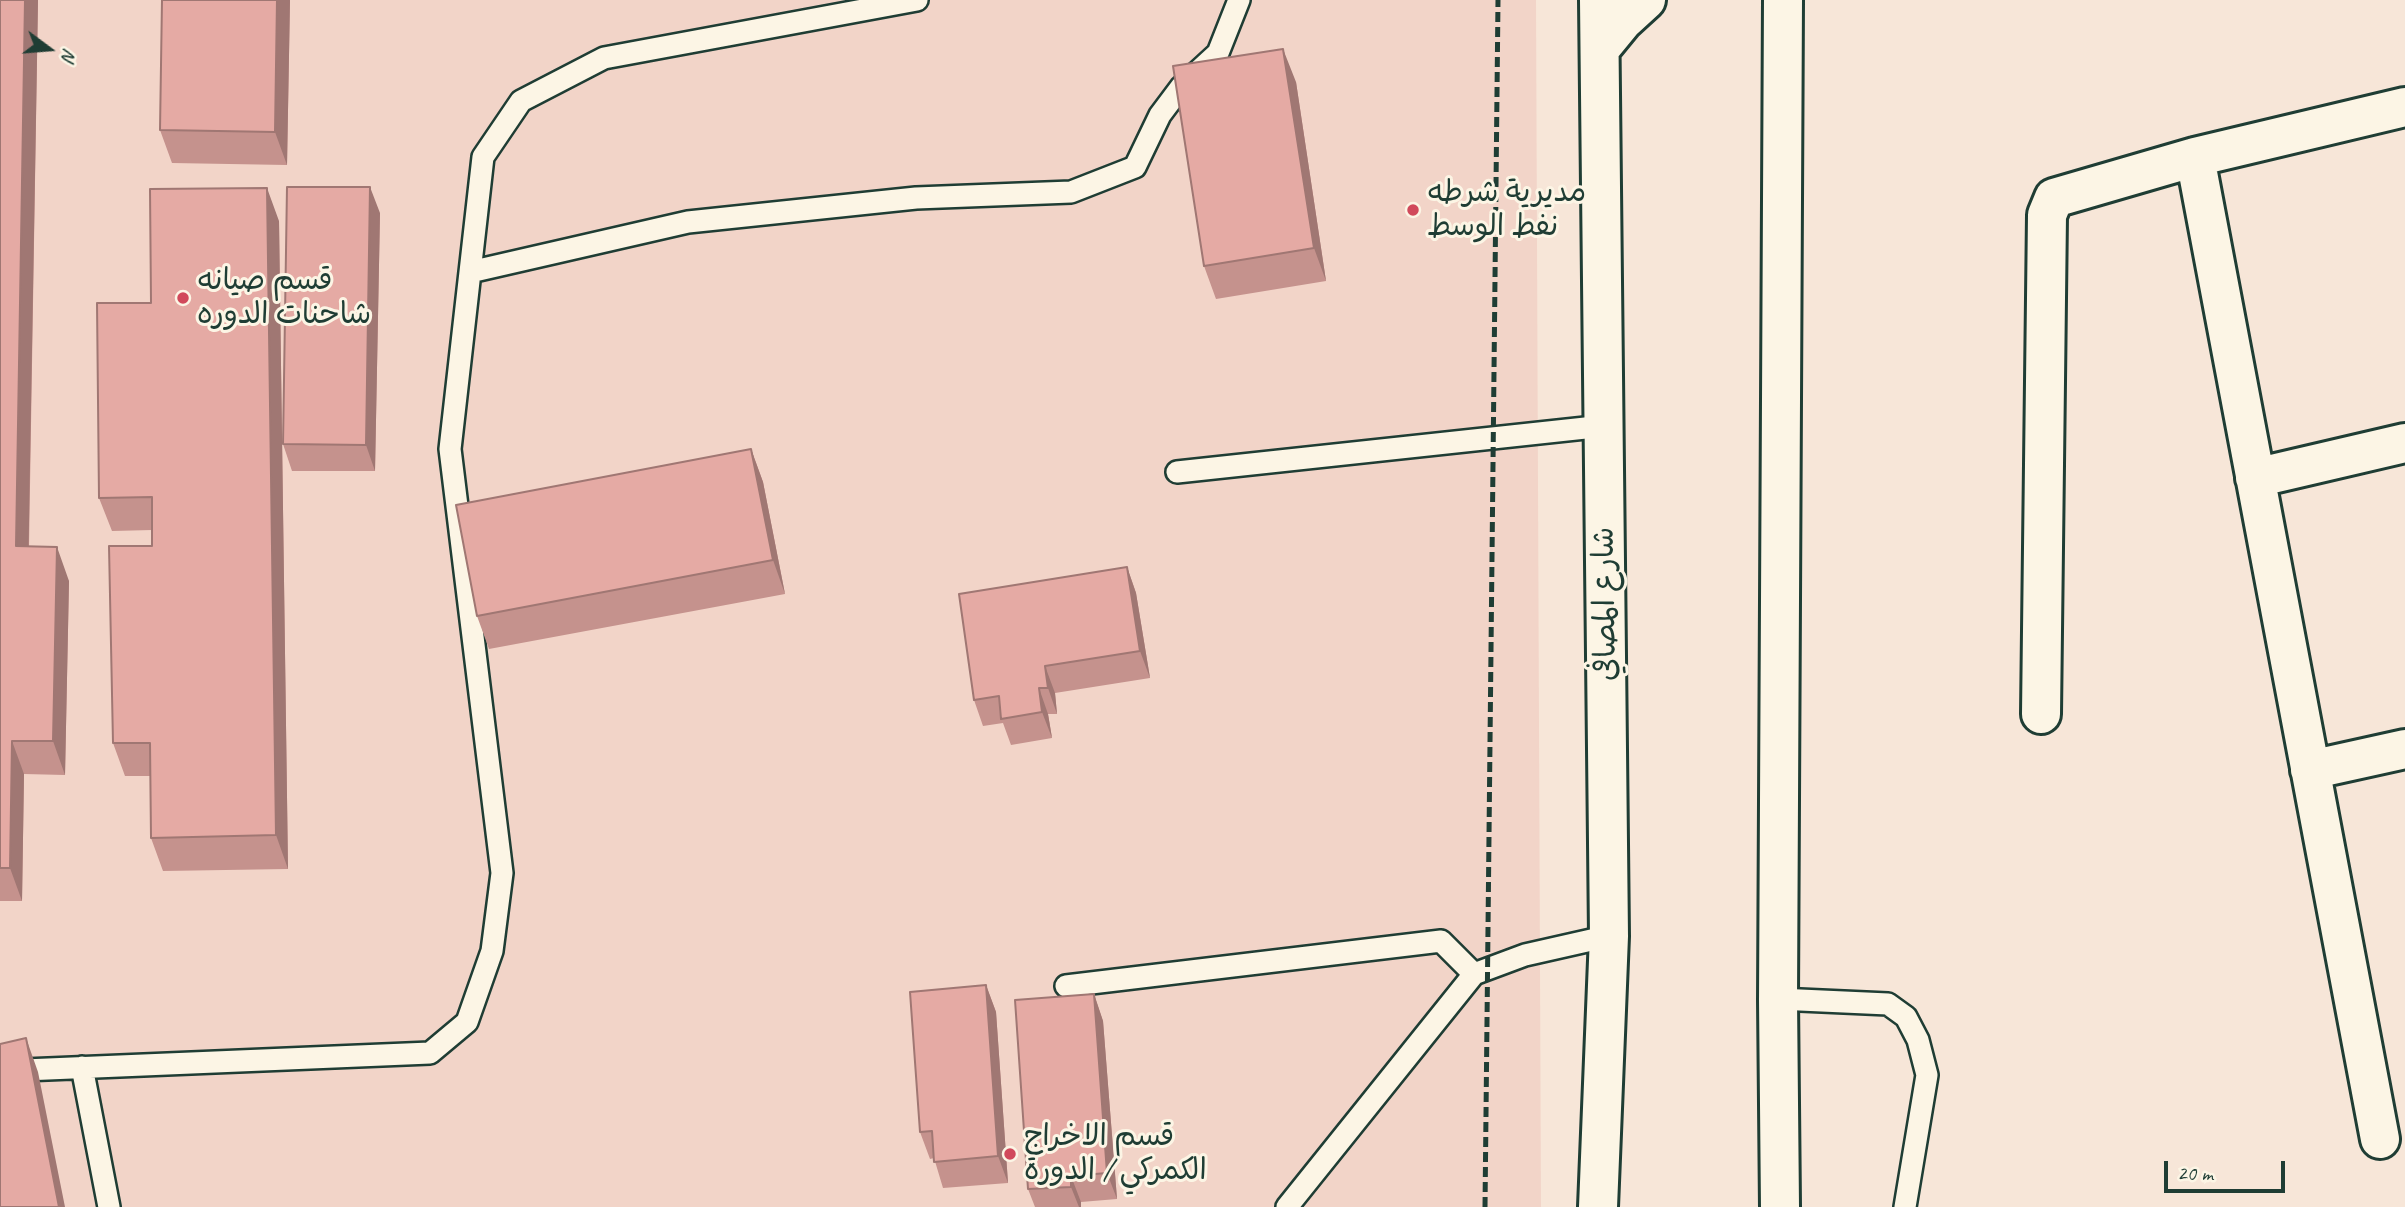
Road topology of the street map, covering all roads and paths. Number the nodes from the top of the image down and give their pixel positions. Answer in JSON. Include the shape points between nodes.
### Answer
{"nodes":[{"id":1,"x":917,"y":0,"type":"edge"},
{"id":2,"x":1239,"y":0,"type":"edge"},
{"id":3,"x":1599,"y":0,"type":"edge"},
{"id":4,"x":1646,"y":0,"type":"edge"},
{"id":5,"x":1752,"y":0,"type":"edge"},
{"id":6,"x":1783,"y":11,"type":"edge"},
{"id":7,"x":1600,"y":49,"type":"junction"},
{"id":8,"x":2405,"y":107,"type":"edge"},
{"id":9,"x":2194,"y":157,"type":"junction"},
{"id":10,"x":470,"y":272,"type":"junction"},
{"id":11,"x":1604,"y":426,"type":"junction"},
{"id":12,"x":2405,"y":443,"type":"edge"},
{"id":13,"x":1177,"y":472,"type":"dead end"},
{"id":14,"x":2255,"y":478,"type":"junction"},
{"id":15,"x":2041,"y":715,"type":"dead end"},
{"id":16,"x":2405,"y":749,"type":"edge"},
{"id":17,"x":2310,"y":770,"type":"junction"},
{"id":18,"x":1609,"y":936,"type":"junction"},
{"id":19,"x":1474,"y":974,"type":"junction"},
{"id":20,"x":1066,"y":986,"type":"dead end"},
{"id":21,"x":1777,"y":999,"type":"junction"},
{"id":22,"x":82,"y":1068,"type":"junction"},
{"id":23,"x":0,"y":1071,"type":"edge"},
{"id":24,"x":2380,"y":1139,"type":"dead end"},
{"id":25,"x":109,"y":1207,"type":"edge"},
{"id":26,"x":1287,"y":1207,"type":"edge"},
{"id":27,"x":1598,"y":1207,"type":"edge"},
{"id":28,"x":1780,"y":1207,"type":"edge"},
{"id":29,"x":1905,"y":1207,"type":"edge"}],
"edges":[{"from":1,"to":10,"type":"lane","via":[[604,58],[522,100],[483,157]]},
{"from":2,"to":10,"type":"lane","via":[[1218,52],[1167,105],[1135,167],[1072,192],[916,198],[688,222]]},
{"from":3,"to":7,"type":"main road","name":"شارع المصافي"},
{"from":4,"to":7,"type":"main road"},
{"from":5,"to":6,"type":"main road"},
{"from":6,"to":21,"type":"main road"},
{"from":7,"to":11,"type":"main road","name":"شارع المصافي"},
{"from":8,"to":9,"type":"main road"},
{"from":9,"to":14,"type":"main road"},
{"from":9,"to":15,"type":"main road","via":[[2054,198],[2047,215]]},
{"from":10,"to":22,"type":"lane","via":[[450,449],[502,873],[492,951],[467,1022],[430,1053]]},
{"from":11,"to":13,"type":"lane"},
{"from":11,"to":18,"type":"main road","name":"شارع المصافي"},
{"from":12,"to":14,"type":"main road"},
{"from":14,"to":17,"type":"main road"},
{"from":16,"to":17,"type":"main road"},
{"from":17,"to":24,"type":"main road"},
{"from":18,"to":19,"type":"lane","via":[[1525,955]]},
{"from":18,"to":27,"type":"main road","name":"شارع المصافي"},
{"from":19,"to":20,"type":"lane","via":[[1441,941]]},
{"from":19,"to":26,"type":"lane"},
{"from":21,"to":28,"type":"main road"},
{"from":21,"to":29,"type":"lane","via":[[1888,1004],[1906,1017],[1927,1074]]},
{"from":22,"to":23,"type":"lane"},
{"from":22,"to":25,"type":"lane"}]}
